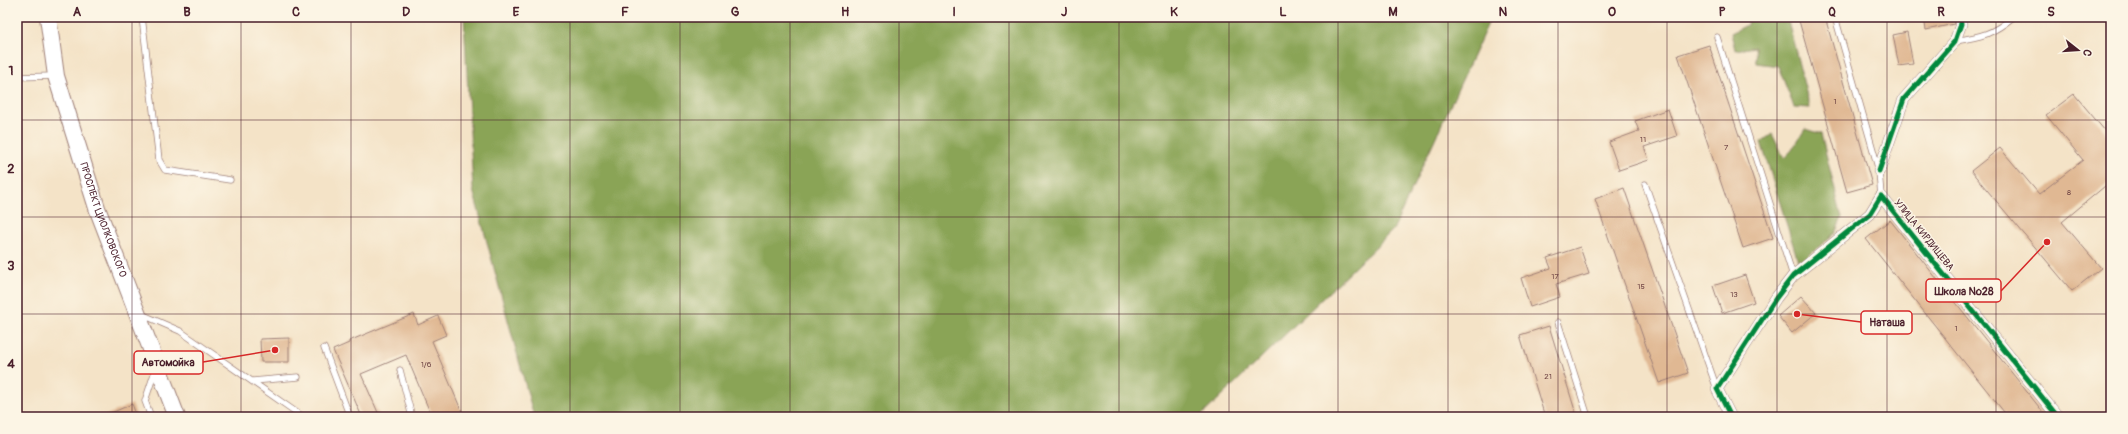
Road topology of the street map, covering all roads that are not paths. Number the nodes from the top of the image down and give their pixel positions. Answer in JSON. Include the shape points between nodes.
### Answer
{"nodes":[{"id":1,"x":48,"y":17,"type":"edge"},
{"id":2,"x":142,"y":17,"type":"edge"},
{"id":3,"x":1835,"y":17,"type":"edge"},
{"id":4,"x":1959,"y":17,"type":"edge"},
{"id":5,"x":2013,"y":17,"type":"edge"},
{"id":6,"x":1717,"y":37,"type":"dead end"},
{"id":7,"x":1955,"y":41,"type":"junction"},
{"id":8,"x":56,"y":76,"type":"junction"},
{"id":9,"x":17,"y":77,"type":"edge"},
{"id":10,"x":1879,"y":171,"type":"junction"},
{"id":11,"x":230,"y":180,"type":"dead end"},
{"id":12,"x":1645,"y":184,"type":"dead end"},
{"id":13,"x":1881,"y":196,"type":"junction"},
{"id":14,"x":1793,"y":276,"type":"junction"},
{"id":15,"x":137,"y":312,"type":"junction"},
{"id":16,"x":1558,"y":322,"type":"dead end"},
{"id":17,"x":324,"y":348,"type":"dead end"},
{"id":18,"x":157,"y":366,"type":"junction"},
{"id":19,"x":400,"y":370,"type":"dead end"},
{"id":20,"x":298,"y":377,"type":"dead end"},
{"id":21,"x":253,"y":381,"type":"junction"},
{"id":22,"x":1717,"y":389,"type":"junction"},
{"id":23,"x":151,"y":417,"type":"edge"},
{"id":24,"x":177,"y":417,"type":"edge"},
{"id":25,"x":303,"y":417,"type":"edge"},
{"id":26,"x":350,"y":417,"type":"edge"},
{"id":27,"x":412,"y":417,"type":"edge"},
{"id":28,"x":1588,"y":417,"type":"edge"},
{"id":29,"x":1731,"y":417,"type":"edge"},
{"id":30,"x":2058,"y":417,"type":"edge"}],
"edges":[{"from":1,"to":8,"type":"main road","name":"ПРОСПЕКТ ЦИОЛКОВСКОГО"},
{"from":2,"to":11,"type":"lane","via":[[159,160],[165,170]]},
{"from":3,"to":10,"type":"lane"},
{"from":4,"to":7,"type":"street","via":[[1961,24]]},
{"from":5,"to":7,"type":"lane","via":[[1997,30],[1981,37]]},
{"from":6,"to":14,"type":"lane"},
{"from":7,"to":10,"type":"street","via":[[1904,98]]},
{"from":8,"to":9,"type":"lane"},
{"from":8,"to":15,"type":"main road","name":"ПРОСПЕКТ ЦИОЛКОВСКОГО","via":[[97,208]]},
{"from":10,"to":13,"type":"lane"},
{"from":12,"to":22,"type":"lane"},
{"from":13,"to":14,"type":"street","name":"УЛИЦА КИРДИЩЕВА","via":[[1870,214]]},
{"from":13,"to":30,"type":"street","name":"УЛИЦА КИРДИЩЕВА"},
{"from":14,"to":22,"type":"street","name":"УЛИЦА КИРДИЩЕВА"},
{"from":15,"to":18,"type":"main road","name":"ПРОСПЕКТ ЦИОЛКОВСКОГО"},
{"from":15,"to":21,"type":"lane","via":[[180,331]]},
{"from":16,"to":28,"type":"lane"},
{"from":17,"to":26,"type":"lane"},
{"from":18,"to":23,"type":"lane","via":[[145,401]]},
{"from":18,"to":24,"type":"main road","name":"ПРОСПЕКТ ЦИОЛКОВСКОГО"},
{"from":19,"to":27,"type":"lane"},
{"from":20,"to":21,"type":"lane"},
{"from":21,"to":25,"type":"lane"},
{"from":22,"to":29,"type":"street"}]}
